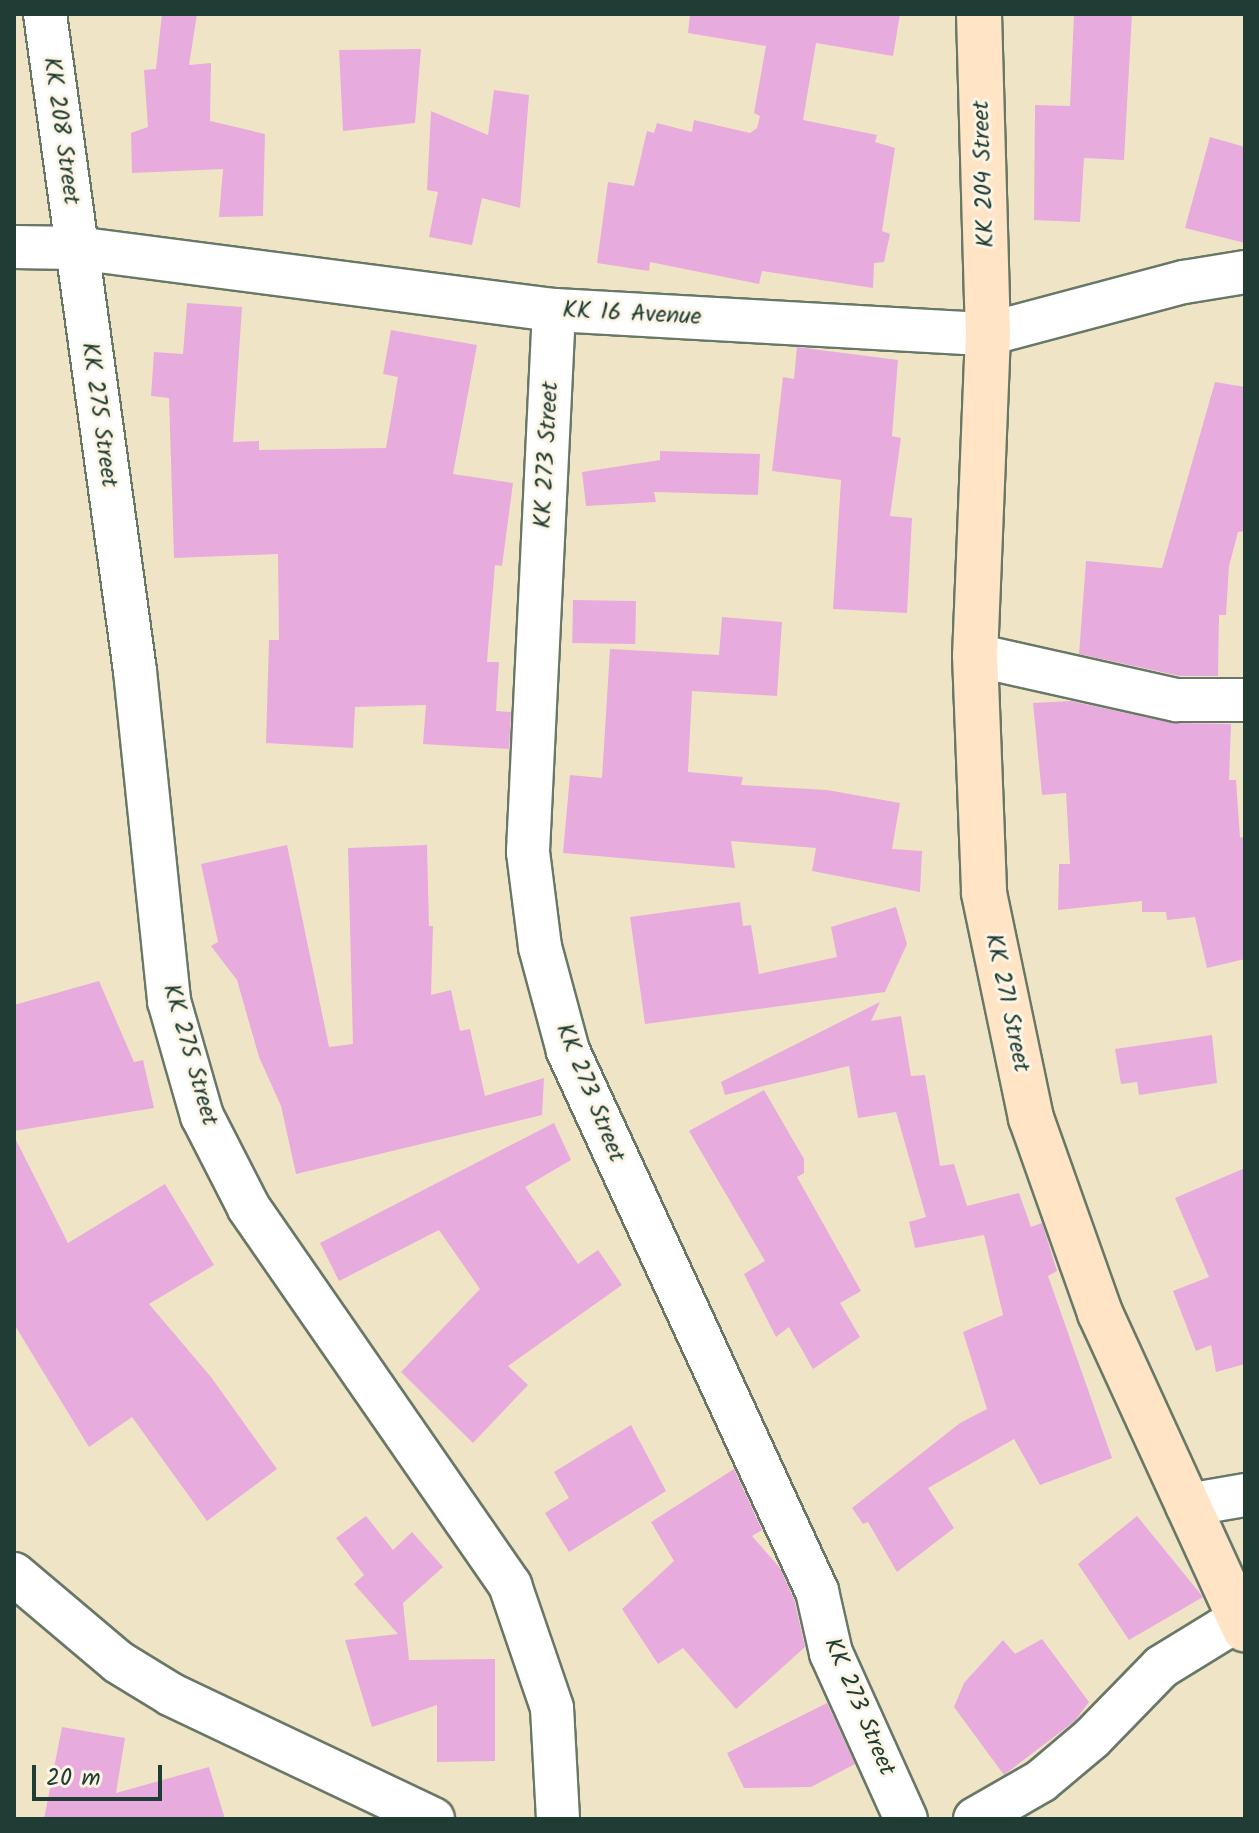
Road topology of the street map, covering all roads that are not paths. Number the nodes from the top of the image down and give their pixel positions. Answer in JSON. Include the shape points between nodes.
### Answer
{"nodes":[{"id":1,"x":45,"y":14,"type":"edge"},
{"id":2,"x":979,"y":14,"type":"edge"},
{"id":3,"x":14,"y":247,"type":"edge"},
{"id":4,"x":76,"y":248,"type":"junction"},
{"id":5,"x":1245,"y":272,"type":"edge"},
{"id":6,"x":554,"y":310,"type":"junction"},
{"id":7,"x":988,"y":334,"type":"junction"},
{"id":8,"x":975,"y":655,"type":"junction"},
{"id":9,"x":1245,"y":700,"type":"edge"},
{"id":10,"x":1245,"y":1495,"type":"edge"},
{"id":11,"x":1187,"y":1505,"type":"junction"},
{"id":12,"x":14,"y":1574,"type":"edge"},
{"id":13,"x":1242,"y":1624,"type":"edge"},
{"id":14,"x":433,"y":1819,"type":"edge"},
{"id":15,"x":558,"y":1819,"type":"edge"},
{"id":16,"x":906,"y":1819,"type":"edge"},
{"id":17,"x":975,"y":1819,"type":"edge"}],
"edges":[{"from":1,"to":4,"type":"street","name":"KK 208 Street"},
{"from":2,"to":7,"type":"street","name":"KK 204 Street"},
{"from":3,"to":4,"type":"street","name":"KK 16 Avenue"},
{"from":4,"to":6,"type":"street","name":"KK 16 Avenue"},
{"from":4,"to":15,"type":"street","name":"KK 275 Street","via":[[135,671],[169,1001],[202,1116],[249,1208],[510,1585],[552,1708]]},
{"from":5,"to":7,"type":"street","name":"KK 16 Avenue","via":[[1184,282]]},
{"from":6,"to":7,"type":"street","name":"KK 16 Avenue"},
{"from":6,"to":16,"type":"street","name":"KK 273 Street","via":[[528,852],[540,947],[568,1051],[817,1591],[831,1653]]},
{"from":7,"to":8,"type":"street","name":"KK 271 Street"},
{"from":8,"to":9,"type":"street","via":[[1177,700]]},
{"from":8,"to":11,"type":"street","name":"KK 271 Street","via":[[984,893],[1031,1118],[1100,1313]]},
{"from":10,"to":11,"type":"street"},
{"from":11,"to":13,"type":"street","name":"KK 271 Street"},
{"from":12,"to":14,"type":"street","via":[[118,1662],[172,1695]]},
{"from":13,"to":17,"type":"street","via":[[1161,1667],[1041,1781]]}]}
